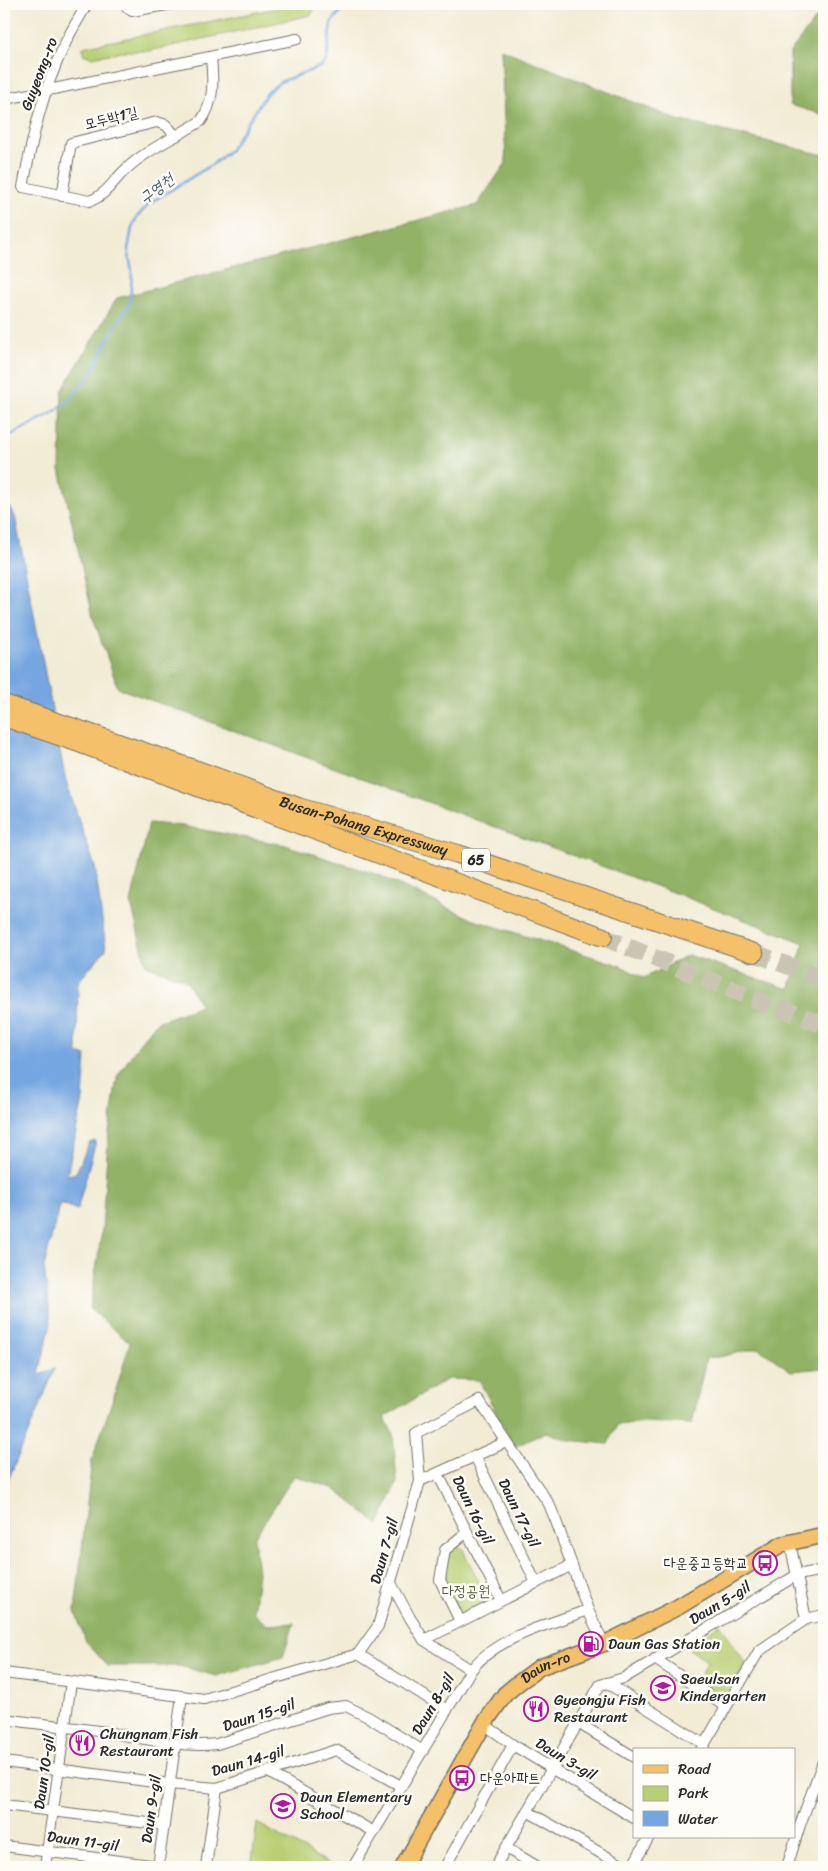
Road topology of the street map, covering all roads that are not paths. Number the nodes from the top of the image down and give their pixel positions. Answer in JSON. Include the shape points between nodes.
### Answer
{"nodes":[{"id":1,"x":87,"y":4,"type":"edge"},
{"id":2,"x":129,"y":4,"type":"edge"},
{"id":3,"x":172,"y":4,"type":"edge"},
{"id":4,"x":297,"y":39,"type":"dead end"},
{"id":5,"x":212,"y":57,"type":"junction"},
{"id":6,"x":46,"y":90,"type":"junction"},
{"id":7,"x":5,"y":99,"type":"edge"},
{"id":8,"x":176,"y":136,"type":"junction"},
{"id":9,"x":62,"y":196,"type":"junction"},
{"id":10,"x":4,"y":704,"type":"edge"},
{"id":11,"x":4,"y":717,"type":"edge"},
{"id":12,"x":196,"y":778,"type":"junction"},
{"id":13,"x":603,"y":937,"type":"tunnel mouth"},
{"id":14,"x":754,"y":953,"type":"tunnel mouth"},
{"id":15,"x":506,"y":1442,"type":"junction"},
{"id":16,"x":475,"y":1456,"type":"junction"},
{"id":17,"x":438,"y":1474,"type":"junction"},
{"id":18,"x":420,"y":1481,"type":"junction"},
{"id":19,"x":467,"y":1532,"type":"junction"},
{"id":20,"x":824,"y":1535,"type":"edge"},
{"id":21,"x":790,"y":1543,"type":"junction"},
{"id":22,"x":572,"y":1565,"type":"junction"},
{"id":23,"x":824,"y":1570,"type":"edge"},
{"id":24,"x":797,"y":1575,"type":"junction"},
{"id":25,"x":391,"y":1583,"type":"junction"},
{"id":26,"x":536,"y":1583,"type":"junction"},
{"id":27,"x":501,"y":1600,"type":"junction"},
{"id":28,"x":588,"y":1610,"type":"junction"},
{"id":29,"x":824,"y":1615,"type":"edge"},
{"id":30,"x":806,"y":1620,"type":"junction"},
{"id":31,"x":460,"y":1621,"type":"junction"},
{"id":32,"x":424,"y":1640,"type":"junction"},
{"id":33,"x":604,"y":1644,"type":"junction"},
{"id":34,"x":358,"y":1654,"type":"junction"},
{"id":35,"x":656,"y":1659,"type":"junction"},
{"id":36,"x":471,"y":1670,"type":"junction"},
{"id":37,"x":4,"y":1673,"type":"edge"},
{"id":38,"x":71,"y":1682,"type":"junction"},
{"id":39,"x":607,"y":1683,"type":"junction"},
{"id":40,"x":182,"y":1696,"type":"junction"},
{"id":41,"x":726,"y":1707,"type":"junction"},
{"id":42,"x":447,"y":1710,"type":"junction"},
{"id":43,"x":4,"y":1719,"type":"edge"},
{"id":44,"x":578,"y":1723,"type":"junction"},
{"id":45,"x":484,"y":1724,"type":"junction"},
{"id":46,"x":65,"y":1726,"type":"junction"},
{"id":47,"x":175,"y":1743,"type":"junction"},
{"id":48,"x":513,"y":1745,"type":"junction"},
{"id":49,"x":702,"y":1747,"type":"edge"},
{"id":50,"x":423,"y":1751,"type":"junction"},
{"id":51,"x":633,"y":1756,"type":"edge"},
{"id":52,"x":824,"y":1759,"type":"edge"},
{"id":53,"x":4,"y":1762,"type":"edge"},
{"id":54,"x":551,"y":1768,"type":"junction"},
{"id":55,"x":59,"y":1769,"type":"junction"},
{"id":56,"x":268,"y":1772,"type":"junction"},
{"id":57,"x":169,"y":1784,"type":"junction"},
{"id":58,"x":401,"y":1786,"type":"junction"},
{"id":59,"x":217,"y":1788,"type":"junction"},
{"id":60,"x":4,"y":1805,"type":"edge"},
{"id":61,"x":527,"y":1811,"type":"junction"},
{"id":62,"x":53,"y":1812,"type":"junction"},
{"id":63,"x":633,"y":1817,"type":"edge"},
{"id":64,"x":164,"y":1826,"type":"junction"},
{"id":65,"x":374,"y":1832,"type":"junction"},
{"id":66,"x":648,"y":1838,"type":"edge"},
{"id":67,"x":796,"y":1838,"type":"edge"},
{"id":68,"x":796,"y":1838,"type":"edge"},
{"id":69,"x":4,"y":1846,"type":"edge"},
{"id":70,"x":506,"y":1848,"type":"junction"},
{"id":71,"x":48,"y":1852,"type":"junction"},
{"id":72,"x":45,"y":1867,"type":"edge"},
{"id":73,"x":158,"y":1867,"type":"edge"},
{"id":74,"x":206,"y":1867,"type":"edge"},
{"id":75,"x":353,"y":1867,"type":"edge"},
{"id":76,"x":403,"y":1867,"type":"edge"},
{"id":77,"x":444,"y":1867,"type":"edge"},
{"id":78,"x":495,"y":1867,"type":"edge"},
{"id":79,"x":538,"y":1867,"type":"edge"},
{"id":80,"x":625,"y":1867,"type":"edge"},
{"id":81,"x":632,"y":1867,"type":"edge"},
{"id":82,"x":787,"y":1867,"type":"edge"}],
"edges":[{"from":1,"to":6,"type":"street","name":"Guyeong-ro","via":[[64,44]]},
{"from":2,"to":3,"type":"street","via":[[132,12]]},
{"from":4,"to":5,"type":"street"},
{"from":5,"to":6,"type":"street"},
{"from":5,"to":8,"type":"street","via":[[213,84],[207,112],[201,121]]},
{"from":6,"to":7,"type":"street"},
{"from":6,"to":9,"type":"street","name":"Guyeong-ro","via":[[23,187]]},
{"from":8,"to":9,"type":"street","via":[[138,159],[98,199],[88,201]]},
{"from":8,"to":9,"type":"street","name":"모두박1길","via":[[166,125],[157,122],[71,143]]},
{"from":10,"to":12,"type":"highway","name":"Busan-Pohang Expressway","number":"65"},
{"from":11,"to":12,"type":"highway","name":"Busan-Pohang Expressway","number":"65"},
{"from":12,"to":13,"type":"highway","name":"Busan-Pohang Expressway","number":"65"},
{"from":12,"to":14,"type":"highway","name":"Busan-Pohang Expressway","number":"65","via":[[458,854]]},
{"from":15,"to":16,"type":"street","name":"Daun 16-gil"},
{"from":15,"to":18,"type":"street","name":"Daun 7-gil","via":[[479,1401],[416,1433]]},
{"from":15,"to":22,"type":"street","name":"Daun 7-gil","via":[[549,1504]]},
{"from":16,"to":17,"type":"street","name":"Daun 16-gil"},
{"from":16,"to":26,"type":"street","name":"Daun 17-gil"},
{"from":17,"to":18,"type":"street"},
{"from":17,"to":19,"type":"street","name":"Daun 16-gil"},
{"from":18,"to":25,"type":"street","name":"Daun 7-gil"},
{"from":19,"to":27,"type":"street","name":"Daun 16-gil"},
{"from":19,"to":31,"type":"street","via":[[445,1550],[440,1580]]},
{"from":20,"to":21,"type":"main road","name":"Daun-ro"},
{"from":21,"to":24,"type":"street"},
{"from":21,"to":33,"type":"main road","name":"Daun-ro","via":[[776,1548],[678,1607]]},
{"from":22,"to":26,"type":"street"},
{"from":22,"to":28,"type":"street","name":"Daun 7-gil"},
{"from":23,"to":24,"type":"street","name":"Daun 5-gil"},
{"from":24,"to":30,"type":"street"},
{"from":24,"to":35,"type":"street","name":"Daun 5-gil"},
{"from":25,"to":32,"type":"street"},
{"from":25,"to":34,"type":"street","name":"Daun 7-gil","via":[[378,1626]]},
{"from":26,"to":27,"type":"street"},
{"from":27,"to":31,"type":"street"},
{"from":28,"to":33,"type":"street","name":"Daun 7-gil"},
{"from":28,"to":36,"type":"street","name":"Daun 8-gil","via":[[505,1643],[482,1657]]},
{"from":29,"to":30,"type":"street"},
{"from":30,"to":41,"type":"street","via":[[759,1651]]},
{"from":31,"to":32,"type":"street"},
{"from":32,"to":36,"type":"street"},
{"from":33,"to":45,"type":"main road","name":"Daun-ro","via":[[540,1668],[505,1694]]},
{"from":34,"to":40,"type":"street","via":[[204,1699]]},
{"from":34,"to":42,"type":"street"},
{"from":35,"to":39,"type":"street","name":"Daun 5-gil","via":[[624,1678]]},
{"from":35,"to":41,"type":"street"},
{"from":36,"to":42,"type":"street","name":"Daun 8-gil"},
{"from":37,"to":38,"type":"street"},
{"from":38,"to":40,"type":"street"},
{"from":38,"to":46,"type":"street","name":"Daun 10-gil"},
{"from":39,"to":44,"type":"street","name":"Daun 5-gil","via":[[600,1686]]},
{"from":39,"to":49,"type":"street"},
{"from":40,"to":47,"type":"street","name":"Daun 9-gil"},
{"from":41,"to":49,"type":"street"},
{"from":42,"to":50,"type":"street","name":"Daun 8-gil"},
{"from":43,"to":46,"type":"street","name":"Daun 15-gil"},
{"from":44,"to":51,"type":"street"},
{"from":44,"to":54,"type":"street","name":"Daun 5-gil"},
{"from":45,"to":48,"type":"street","name":"Daun 3-gil"},
{"from":45,"to":76,"type":"main road","name":"Daun-ro"},
{"from":46,"to":47,"type":"street","name":"Daun 15-gil"},
{"from":46,"to":55,"type":"street","name":"Daun 10-gil"},
{"from":47,"to":50,"type":"street","name":"Daun 15-gil","via":[[217,1744],[328,1708],[346,1706]]},
{"from":47,"to":57,"type":"street","name":"Daun 9-gil"},
{"from":48,"to":54,"type":"street","name":"Daun 3-gil"},
{"from":48,"to":77,"type":"street"},
{"from":50,"to":58,"type":"street","name":"Daun 8-gil"},
{"from":52,"to":68,"type":"street"},
{"from":53,"to":55,"type":"street","name":"Daun 14-gil"},
{"from":54,"to":61,"type":"street","name":"Daun 5-gil"},
{"from":54,"to":63,"type":"street","name":"Daun 3-gil"},
{"from":55,"to":57,"type":"street","name":"Daun 14-gil"},
{"from":55,"to":62,"type":"street","name":"Daun 10-gil"},
{"from":56,"to":58,"type":"street","name":"Daun 14-gil","via":[[336,1750]]},
{"from":56,"to":59,"type":"street","name":"Daun 14-gil"},
{"from":56,"to":65,"type":"street"},
{"from":57,"to":59,"type":"street","name":"Daun 14-gil"},
{"from":57,"to":64,"type":"street","name":"Daun 9-gil"},
{"from":58,"to":65,"type":"street","name":"Daun 8-gil"},
{"from":59,"to":74,"type":"street"},
{"from":60,"to":62,"type":"street"},
{"from":61,"to":70,"type":"street","name":"Daun 5-gil"},
{"from":61,"to":80,"type":"street"},
{"from":62,"to":64,"type":"street"},
{"from":62,"to":71,"type":"street","name":"Daun 10-gil"},
{"from":64,"to":73,"type":"street","name":"Daun 9-gil"},
{"from":65,"to":75,"type":"street","name":"Daun 8-gil"},
{"from":66,"to":81,"type":"street"},
{"from":67,"to":82,"type":"street"},
{"from":69,"to":71,"type":"street","name":"Daun 11-gil"},
{"from":70,"to":78,"type":"street","name":"Daun 5-gil"},
{"from":70,"to":79,"type":"street"},
{"from":71,"to":72,"type":"street","name":"Daun 10-gil"},
{"from":71,"to":73,"type":"street","name":"Daun 11-gil"}]}
